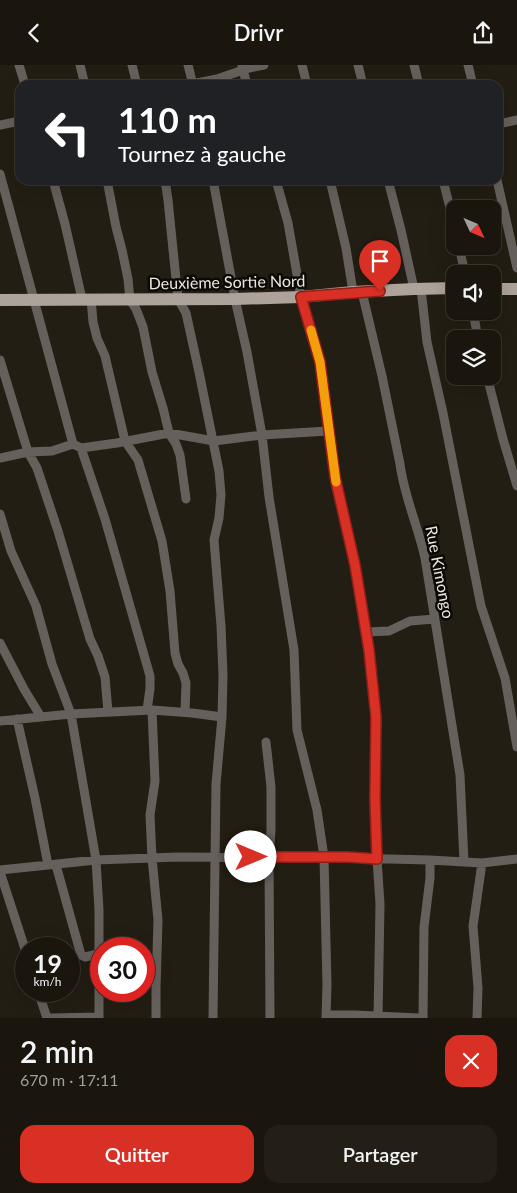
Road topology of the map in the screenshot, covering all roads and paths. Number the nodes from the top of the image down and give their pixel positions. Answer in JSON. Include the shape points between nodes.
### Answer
{"nodes":[{"id":1,"x":19,"y":65,"type":"edge"},
{"id":2,"x":80,"y":65,"type":"edge"},
{"id":3,"x":132,"y":65,"type":"edge"},
{"id":4,"x":188,"y":65,"type":"edge"},
{"id":5,"x":264,"y":65,"type":"edge"},
{"id":6,"x":302,"y":65,"type":"edge"},
{"id":7,"x":358,"y":65,"type":"edge"},
{"id":8,"x":414,"y":65,"type":"edge"},
{"id":9,"x":468,"y":65,"type":"edge"},
{"id":10,"x":242,"y":67,"type":"edge"},
{"id":11,"x":24,"y":80,"type":"edge"},
{"id":12,"x":84,"y":80,"type":"edge"},
{"id":13,"x":136,"y":80,"type":"edge"},
{"id":14,"x":190,"y":80,"type":"edge"},
{"id":15,"x":212,"y":80,"type":"edge"},
{"id":16,"x":246,"y":80,"type":"edge"},
{"id":17,"x":306,"y":80,"type":"edge"},
{"id":18,"x":362,"y":80,"type":"edge"},
{"id":19,"x":418,"y":80,"type":"edge"},
{"id":20,"x":472,"y":80,"type":"edge"},
{"id":21,"x":517,"y":120,"type":"edge"},
{"id":22,"x":15,"y":122,"type":"edge"},
{"id":23,"x":503,"y":123,"type":"edge"},
{"id":24,"x":0,"y":125,"type":"edge"},
{"id":25,"x":0,"y":174,"type":"edge"},
{"id":26,"x":54,"y":185,"type":"edge"},
{"id":27,"x":108,"y":185,"type":"edge"},
{"id":28,"x":166,"y":185,"type":"edge"},
{"id":29,"x":214,"y":185,"type":"edge"},
{"id":30,"x":277,"y":185,"type":"edge"},
{"id":31,"x":331,"y":185,"type":"edge"},
{"id":32,"x":389,"y":185,"type":"edge"},
{"id":33,"x":444,"y":185,"type":"edge"},
{"id":34,"x":498,"y":185,"type":"edge"},
{"id":35,"x":448,"y":200,"type":"edge"},
{"id":36,"x":517,"y":268,"type":"edge"},
{"id":37,"x":418,"y":289,"type":"junction"},
{"id":38,"x":446,"y":289,"type":"edge"},
{"id":39,"x":501,"y":289,"type":"edge"},
{"id":40,"x":517,"y":289,"type":"edge"},
{"id":41,"x":358,"y":292,"type":"junction"},
{"id":42,"x":301,"y":297,"type":"junction"},
{"id":43,"x":86,"y":299,"type":"junction"},
{"id":44,"x":178,"y":299,"type":"junction"},
{"id":45,"x":235,"y":299,"type":"junction"},
{"id":46,"x":0,"y":300,"type":"edge"},
{"id":47,"x":34,"y":300,"type":"junction"},
{"id":48,"x":130,"y":300,"type":"junction"},
{"id":49,"x":0,"y":360,"type":"edge"},
{"id":50,"x":489,"y":385,"type":"edge"},
{"id":51,"x":328,"y":431,"type":"junction"},
{"id":52,"x":169,"y":433,"type":"junction"},
{"id":53,"x":262,"y":435,"type":"junction"},
{"id":54,"x":125,"y":441,"type":"junction"},
{"id":55,"x":214,"y":441,"type":"junction"},
{"id":56,"x":77,"y":446,"type":"junction"},
{"id":57,"x":28,"y":452,"type":"junction"},
{"id":58,"x":0,"y":458,"type":"edge"},
{"id":59,"x":517,"y":486,"type":"edge"},
{"id":60,"x":186,"y":499,"type":"dead end"},
{"id":61,"x":0,"y":514,"type":"edge"},
{"id":62,"x":435,"y":619,"type":"junction"},
{"id":63,"x":366,"y":632,"type":"junction"},
{"id":64,"x":0,"y":643,"type":"edge"},
{"id":65,"x":149,"y":710,"type":"junction"},
{"id":66,"x":108,"y":712,"type":"junction"},
{"id":67,"x":185,"y":712,"type":"junction"},
{"id":68,"x":71,"y":714,"type":"junction"},
{"id":69,"x":41,"y":717,"type":"junction"},
{"id":70,"x":222,"y":717,"type":"junction"},
{"id":71,"x":17,"y":719,"type":"junction"},
{"id":72,"x":0,"y":721,"type":"edge"},
{"id":73,"x":266,"y":742,"type":"dead end"},
{"id":74,"x":517,"y":747,"type":"edge"},
{"id":75,"x":215,"y":857,"type":"junction"},
{"id":76,"x":269,"y":857,"type":"junction"},
{"id":77,"x":324,"y":857,"type":"junction"},
{"id":78,"x":152,"y":859,"type":"junction"},
{"id":79,"x":377,"y":859,"type":"junction"},
{"id":80,"x":517,"y":859,"type":"edge"},
{"id":81,"x":96,"y":860,"type":"junction"},
{"id":82,"x":430,"y":860,"type":"junction"},
{"id":83,"x":464,"y":862,"type":"junction"},
{"id":84,"x":482,"y":863,"type":"junction"},
{"id":85,"x":52,"y":865,"type":"junction"},
{"id":86,"x":0,"y":871,"type":"edge"},
{"id":87,"x":21,"y":937,"type":"edge"},
{"id":88,"x":98,"y":937,"type":"edge"},
{"id":89,"x":90,"y":956,"type":"edge"},
{"id":90,"x":42,"y":1002,"type":"edge"},
{"id":91,"x":99,"y":1002,"type":"edge"},
{"id":92,"x":326,"y":1016,"type":"edge"},
{"id":93,"x":99,"y":1017,"type":"edge"},
{"id":94,"x":378,"y":1017,"type":"edge"},
{"id":95,"x":47,"y":1018,"type":"edge"},
{"id":96,"x":52,"y":1018,"type":"edge"},
{"id":97,"x":156,"y":1018,"type":"edge"},
{"id":98,"x":213,"y":1018,"type":"edge"},
{"id":99,"x":270,"y":1018,"type":"edge"},
{"id":100,"x":421,"y":1018,"type":"edge"},
{"id":101,"x":477,"y":1018,"type":"edge"}],
"edges":[{"from":1,"to":11,"type":"street"},
{"from":2,"to":12,"type":"street"},
{"from":3,"to":13,"type":"street"},
{"from":4,"to":14,"type":"street"},
{"from":5,"to":10,"type":"street"},
{"from":6,"to":17,"type":"street"},
{"from":7,"to":18,"type":"street"},
{"from":8,"to":19,"type":"street"},
{"from":9,"to":20,"type":"street"},
{"from":10,"to":15,"type":"street"},
{"from":10,"to":16,"type":"street"},
{"from":21,"to":23,"type":"street"},
{"from":22,"to":24,"type":"street"},
{"from":25,"to":47,"type":"street"},
{"from":26,"to":43,"type":"street"},
{"from":27,"to":48,"type":"street"},
{"from":28,"to":44,"type":"street"},
{"from":29,"to":45,"type":"street"},
{"from":30,"to":42,"type":"street","via":[[288,223]]},
{"from":31,"to":41,"type":"street","name":"Rue Kimongo"},
{"from":32,"to":37,"type":"street"},
{"from":33,"to":35,"type":"street"},
{"from":34,"to":36,"type":"street"},
{"from":37,"to":38,"type":"main road","name":"Deuxième Sortie Nord"},
{"from":37,"to":41,"type":"main road","name":"Deuxième Sortie Nord"},
{"from":37,"to":74,"type":"street","via":[[481,606],[505,678]]},
{"from":39,"to":40,"type":"main road"},
{"from":41,"to":42,"type":"main road","name":"Deuxième Sortie Nord"},
{"from":41,"to":62,"type":"street","name":"Rue Kimongo","via":[[382,376],[402,477],[422,543]]},
{"from":42,"to":45,"type":"main road","name":"Deuxième Sortie Nord"},
{"from":42,"to":51,"type":"street","via":[[320,362]]},
{"from":43,"to":47,"type":"main road","name":"Deuxième Sortie Nord"},
{"from":43,"to":48,"type":"main road","name":"Deuxième Sortie Nord"},
{"from":43,"to":54,"type":"street","via":[[105,356]]},
{"from":44,"to":45,"type":"main road","name":"Deuxième Sortie Nord"},
{"from":44,"to":48,"type":"main road","name":"Deuxième Sortie Nord"},
{"from":44,"to":55,"type":"street","via":[[186,313]]},
{"from":45,"to":53,"type":"street"},
{"from":46,"to":47,"type":"main road","name":"Deuxième Sortie Nord"},
{"from":47,"to":56,"type":"street"},
{"from":48,"to":52,"type":"street","via":[[143,327]]},
{"from":49,"to":57,"type":"street"},
{"from":50,"to":59,"type":"street"},
{"from":51,"to":53,"type":"street"},
{"from":51,"to":63,"type":"street"},
{"from":52,"to":54,"type":"street"},
{"from":52,"to":55,"type":"street"},
{"from":52,"to":60,"type":"street","via":[[180,455]]},
{"from":53,"to":55,"type":"street"},
{"from":53,"to":77,"type":"street","via":[[294,650],[297,731],[317,811]]},
{"from":54,"to":56,"type":"street"},
{"from":54,"to":67,"type":"street","via":[[138,460],[162,541],[175,653],[186,683]]},
{"from":55,"to":70,"type":"street","via":[[221,495],[214,540],[221,626]]},
{"from":56,"to":57,"type":"street"},
{"from":56,"to":65,"type":"street","via":[[104,519],[150,676]]},
{"from":57,"to":58,"type":"street"},
{"from":57,"to":66,"type":"street","via":[[37,467],[90,639],[105,677]]},
{"from":61,"to":68,"type":"street","via":[[11,551],[36,606],[52,664]]},
{"from":62,"to":63,"type":"street","via":[[410,621],[389,631]]},
{"from":62,"to":83,"type":"street","name":"Rue Kimongo","via":[[460,775]]},
{"from":63,"to":79,"type":"street","via":[[376,717]]},
{"from":64,"to":69,"type":"street"},
{"from":65,"to":66,"type":"street"},
{"from":65,"to":67,"type":"street"},
{"from":65,"to":78,"type":"street","via":[[155,781],[150,815]]},
{"from":66,"to":68,"type":"street"},
{"from":67,"to":70,"type":"street"},
{"from":68,"to":69,"type":"street"},
{"from":68,"to":81,"type":"street"},
{"from":69,"to":71,"type":"street"},
{"from":70,"to":75,"type":"street","via":[[216,783]]},
{"from":71,"to":72,"type":"street"},
{"from":71,"to":85,"type":"street"},
{"from":73,"to":76,"type":"street","via":[[271,787]]},
{"from":75,"to":76,"type":"street"},
{"from":75,"to":78,"type":"street"},
{"from":75,"to":98,"type":"street"},
{"from":76,"to":77,"type":"street"},
{"from":76,"to":99,"type":"street"},
{"from":77,"to":79,"type":"street"},
{"from":77,"to":92,"type":"street"},
{"from":78,"to":81,"type":"street"},
{"from":78,"to":97,"type":"street","via":[[158,920]]},
{"from":79,"to":82,"type":"street"},
{"from":79,"to":94,"type":"street","via":[[380,904]]},
{"from":80,"to":84,"type":"street"},
{"from":81,"to":85,"type":"street"},
{"from":81,"to":88,"type":"street"},
{"from":82,"to":83,"type":"street"},
{"from":82,"to":100,"type":"street"},
{"from":83,"to":84,"type":"street"},
{"from":84,"to":101,"type":"street","via":[[473,926]]},
{"from":85,"to":86,"type":"street"},
{"from":85,"to":89,"type":"street","via":[[81,955]]},
{"from":86,"to":87,"type":"street"},
{"from":90,"to":95,"type":"street"},
{"from":91,"to":93,"type":"street"},
{"from":92,"to":94,"type":"street"},
{"from":93,"to":96,"type":"street"},
{"from":94,"to":100,"type":"street"}]}
